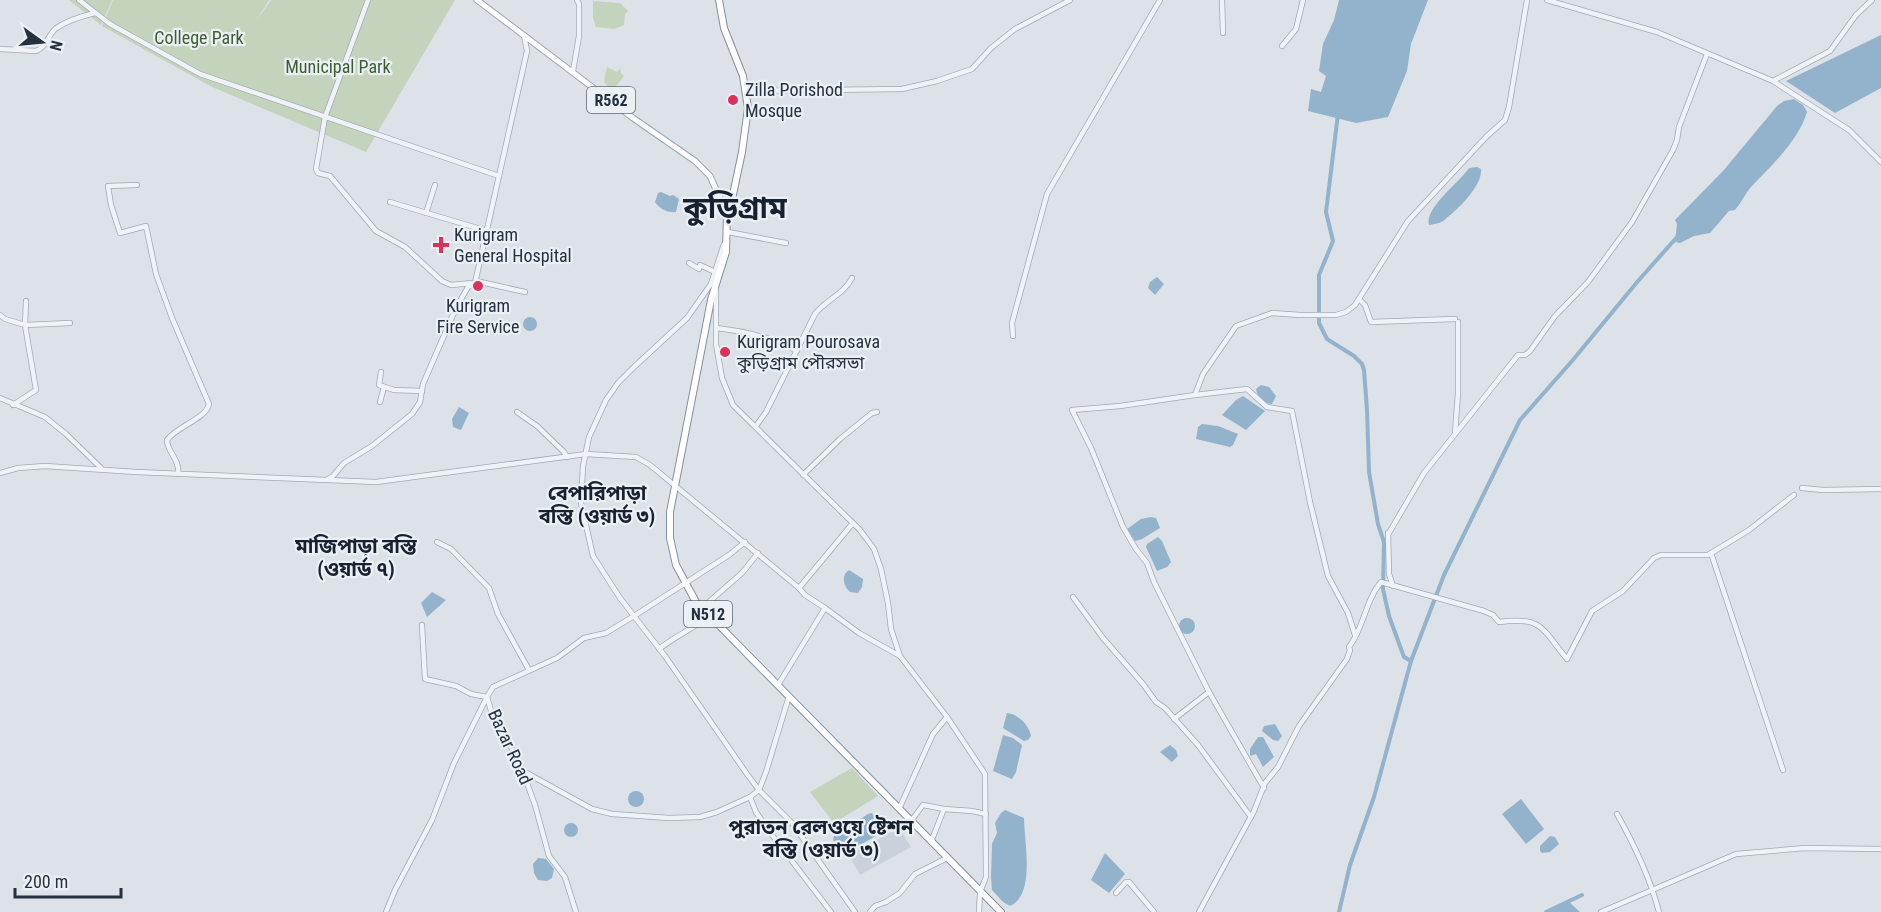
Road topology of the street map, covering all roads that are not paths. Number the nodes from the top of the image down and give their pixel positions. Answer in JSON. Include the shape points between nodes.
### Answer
{"nodes":[{"id":1,"x":79,"y":0,"type":"edge"},
{"id":2,"x":368,"y":0,"type":"edge"},
{"id":3,"x":477,"y":0,"type":"edge"},
{"id":4,"x":577,"y":0,"type":"edge"},
{"id":5,"x":719,"y":0,"type":"edge"},
{"id":6,"x":1070,"y":0,"type":"edge"},
{"id":7,"x":1160,"y":0,"type":"edge"},
{"id":8,"x":1222,"y":0,"type":"edge"},
{"id":9,"x":1303,"y":0,"type":"edge"},
{"id":10,"x":1527,"y":0,"type":"edge"},
{"id":11,"x":1547,"y":0,"type":"edge"},
{"id":12,"x":1872,"y":0,"type":"edge"},
{"id":13,"x":95,"y":13,"type":"junction"},
{"id":14,"x":1223,"y":33,"type":"dead end"},
{"id":15,"x":524,"y":35,"type":"junction"},
{"id":16,"x":536,"y":44,"type":"junction"},
{"id":17,"x":1282,"y":46,"type":"dead end"},
{"id":18,"x":0,"y":50,"type":"edge"},
{"id":19,"x":527,"y":51,"type":"junction"},
{"id":20,"x":1707,"y":54,"type":"junction"},
{"id":21,"x":573,"y":71,"type":"junction"},
{"id":22,"x":1773,"y":81,"type":"junction"},
{"id":23,"x":746,"y":91,"type":"junction"},
{"id":24,"x":326,"y":117,"type":"junction"},
{"id":25,"x":1881,"y":161,"type":"edge"},
{"id":26,"x":499,"y":176,"type":"junction"},
{"id":27,"x":137,"y":185,"type":"dead end"},
{"id":28,"x":435,"y":185,"type":"dead end"},
{"id":29,"x":390,"y":202,"type":"dead end"},
{"id":30,"x":426,"y":213,"type":"junction"},
{"id":31,"x":727,"y":214,"type":"junction"},
{"id":32,"x":487,"y":231,"type":"junction"},
{"id":33,"x":728,"y":232,"type":"junction"},
{"id":34,"x":786,"y":243,"type":"dead end"},
{"id":35,"x":689,"y":263,"type":"dead end"},
{"id":36,"x":715,"y":272,"type":"junction"},
{"id":37,"x":852,"y":278,"type":"dead end"},
{"id":38,"x":475,"y":282,"type":"junction"},
{"id":39,"x":716,"y":286,"type":"junction"},
{"id":40,"x":525,"y":292,"type":"dead end"},
{"id":41,"x":1359,"y":300,"type":"junction"},
{"id":42,"x":26,"y":301,"type":"dead end"},
{"id":43,"x":0,"y":315,"type":"edge"},
{"id":44,"x":70,"y":323,"type":"dead end"},
{"id":45,"x":25,"y":325,"type":"junction"},
{"id":46,"x":716,"y":328,"type":"junction"},
{"id":47,"x":1014,"y":336,"type":"dead end"},
{"id":48,"x":797,"y":351,"type":"junction"},
{"id":49,"x":381,"y":372,"type":"dead end"},
{"id":50,"x":384,"y":387,"type":"junction"},
{"id":51,"x":422,"y":391,"type":"junction"},
{"id":52,"x":1196,"y":395,"type":"junction"},
{"id":53,"x":0,"y":398,"type":"edge"},
{"id":54,"x":380,"y":402,"type":"dead end"},
{"id":55,"x":13,"y":405,"type":"junction"},
{"id":56,"x":517,"y":412,"type":"dead end"},
{"id":57,"x":878,"y":412,"type":"dead end"},
{"id":58,"x":756,"y":426,"type":"junction"},
{"id":59,"x":1455,"y":434,"type":"junction"},
{"id":60,"x":586,"y":454,"type":"junction"},
{"id":61,"x":567,"y":457,"type":"junction"},
{"id":62,"x":103,"y":470,"type":"junction"},
{"id":63,"x":0,"y":473,"type":"edge"},
{"id":64,"x":178,"y":474,"type":"junction"},
{"id":65,"x":803,"y":475,"type":"junction"},
{"id":66,"x":325,"y":481,"type":"junction"},
{"id":67,"x":675,"y":486,"type":"junction"},
{"id":68,"x":1802,"y":488,"type":"dead end"},
{"id":69,"x":1881,"y":489,"type":"edge"},
{"id":70,"x":1794,"y":495,"type":"dead end"},
{"id":71,"x":853,"y":523,"type":"junction"},
{"id":72,"x":437,"y":542,"type":"dead end"},
{"id":73,"x":745,"y":542,"type":"junction"},
{"id":74,"x":758,"y":553,"type":"junction"},
{"id":75,"x":1711,"y":553,"type":"junction"},
{"id":76,"x":686,"y":583,"type":"junction"},
{"id":77,"x":1394,"y":586,"type":"junction"},
{"id":78,"x":800,"y":588,"type":"junction"},
{"id":79,"x":1073,"y":597,"type":"dead end"},
{"id":80,"x":702,"y":608,"type":"junction"},
{"id":81,"x":825,"y":608,"type":"junction"},
{"id":82,"x":709,"y":615,"type":"junction"},
{"id":83,"x":634,"y":616,"type":"junction"},
{"id":84,"x":422,"y":625,"type":"dead end"},
{"id":85,"x":1355,"y":636,"type":"junction"},
{"id":86,"x":659,"y":649,"type":"junction"},
{"id":87,"x":900,"y":656,"type":"junction"},
{"id":88,"x":529,"y":670,"type":"junction"},
{"id":89,"x":778,"y":686,"type":"junction"},
{"id":90,"x":1209,"y":692,"type":"junction"},
{"id":91,"x":789,"y":696,"type":"junction"},
{"id":92,"x":487,"y":697,"type":"junction"},
{"id":93,"x":946,"y":717,"type":"junction"},
{"id":94,"x":1173,"y":719,"type":"junction"},
{"id":95,"x":1783,"y":770,"type":"dead end"},
{"id":96,"x":523,"y":771,"type":"junction"},
{"id":97,"x":1264,"y":788,"type":"junction"},
{"id":98,"x":759,"y":790,"type":"junction"},
{"id":99,"x":750,"y":797,"type":"junction"},
{"id":100,"x":899,"y":809,"type":"junction"},
{"id":101,"x":944,"y":809,"type":"junction"},
{"id":102,"x":986,"y":814,"type":"junction"},
{"id":103,"x":1617,"y":814,"type":"dead end"},
{"id":104,"x":1251,"y":817,"type":"junction"},
{"id":105,"x":911,"y":821,"type":"junction"},
{"id":106,"x":931,"y":842,"type":"junction"},
{"id":107,"x":1881,"y":849,"type":"edge"},
{"id":108,"x":947,"y":858,"type":"junction"},
{"id":109,"x":1653,"y":888,"type":"junction"},
{"id":110,"x":980,"y":892,"type":"junction"},
{"id":111,"x":1116,"y":893,"type":"dead end"},
{"id":112,"x":386,"y":912,"type":"edge"},
{"id":113,"x":576,"y":912,"type":"edge"},
{"id":114,"x":831,"y":912,"type":"edge"},
{"id":115,"x":855,"y":912,"type":"edge"},
{"id":116,"x":870,"y":912,"type":"edge"},
{"id":117,"x":979,"y":912,"type":"edge"},
{"id":118,"x":1001,"y":912,"type":"edge"},
{"id":119,"x":1154,"y":912,"type":"edge"},
{"id":120,"x":1199,"y":912,"type":"edge"},
{"id":121,"x":1601,"y":912,"type":"edge"},
{"id":122,"x":1659,"y":912,"type":"edge"}],
"edges":[{"from":1,"to":13,"type":"street"},
{"from":2,"to":24,"type":"street"},
{"from":3,"to":15,"type":"main road","number":"R562"},
{"from":4,"to":21,"type":"street","via":[[579,36]]},
{"from":5,"to":23,"type":"highway","via":[[724,28]]},
{"from":6,"to":23,"type":"street","via":[[1015,29],[972,69],[937,81],[902,89]]},
{"from":7,"to":47,"type":"street","via":[[1047,194],[1012,322]]},
{"from":8,"to":14,"type":"street"},
{"from":9,"to":17,"type":"street","via":[[1296,29]]},
{"from":10,"to":41,"type":"street","via":[[1505,120],[1418,208]]},
{"from":11,"to":20,"type":"street","via":[[1657,32]]},
{"from":12,"to":22,"type":"street","via":[[1830,51]]},
{"from":13,"to":18,"type":"street","via":[[55,30],[36,51]]},
{"from":13,"to":24,"type":"street","via":[[200,74]]},
{"from":15,"to":16,"type":"main road","number":"R562"},
{"from":15,"to":19,"type":"street"},
{"from":16,"to":19,"type":"street"},
{"from":16,"to":21,"type":"main road","number":"R562"},
{"from":19,"to":26,"type":"street"},
{"from":20,"to":22,"type":"street"},
{"from":20,"to":59,"type":"street","via":[[1673,150],[1632,222],[1588,282],[1555,316],[1530,351],[1518,355]]},
{"from":21,"to":31,"type":"main road","number":"R562","via":[[695,161],[710,176]]},
{"from":22,"to":25,"type":"street","via":[[1849,130]]},
{"from":23,"to":31,"type":"highway","via":[[748,108],[742,152]]},
{"from":24,"to":26,"type":"street"},
{"from":24,"to":38,"type":"street","via":[[318,173],[330,176],[376,231],[405,247],[442,281],[451,285]]},
{"from":26,"to":32,"type":"street"},
{"from":27,"to":64,"type":"street","via":[[108,186],[111,205],[120,232],[146,226],[156,274],[209,404],[167,440],[178,463]]},
{"from":28,"to":30,"type":"street"},
{"from":29,"to":30,"type":"street"},
{"from":30,"to":32,"type":"street"},
{"from":31,"to":33,"type":"highway","number":"N512"},
{"from":32,"to":38,"type":"street"},
{"from":33,"to":34,"type":"street"},
{"from":33,"to":36,"type":"street"},
{"from":33,"to":39,"type":"highway","number":"N512"},
{"from":35,"to":36,"type":"street"},
{"from":36,"to":60,"type":"street","via":[[687,318],[618,383],[594,423]]},
{"from":37,"to":48,"type":"street","via":[[844,290],[820,308]]},
{"from":38,"to":40,"type":"street"},
{"from":38,"to":51,"type":"street","via":[[456,308]]},
{"from":39,"to":46,"type":"street"},
{"from":39,"to":67,"type":"highway","number":"N512"},
{"from":41,"to":52,"type":"street","via":[[1346,312],[1314,316],[1272,313],[1236,326],[1203,374]]},
{"from":41,"to":59,"type":"street","via":[[1371,322],[1457,320]]},
{"from":42,"to":45,"type":"street"},
{"from":43,"to":45,"type":"street"},
{"from":44,"to":45,"type":"street"},
{"from":45,"to":55,"type":"street","via":[[36,390]]},
{"from":46,"to":48,"type":"street","via":[[753,334]]},
{"from":46,"to":58,"type":"street","via":[[725,387],[733,405]]},
{"from":48,"to":58,"type":"street"},
{"from":49,"to":50,"type":"street","via":[[378,382]]},
{"from":50,"to":51,"type":"street"},
{"from":50,"to":54,"type":"street"},
{"from":51,"to":66,"type":"street","via":[[412,414]]},
{"from":52,"to":85,"type":"street","via":[[1247,389],[1267,406],[1292,411],[1328,576],[1348,613]]},
{"from":52,"to":90,"type":"street","via":[[1072,410],[1123,527],[1147,563]]},
{"from":53,"to":55,"type":"street"},
{"from":55,"to":62,"type":"street","via":[[45,417]]},
{"from":56,"to":61,"type":"street"},
{"from":57,"to":65,"type":"street","via":[[840,438]]},
{"from":58,"to":65,"type":"street"},
{"from":59,"to":77,"type":"street","via":[[1424,473],[1388,533],[1389,574]]},
{"from":60,"to":61,"type":"street"},
{"from":60,"to":67,"type":"street","via":[[636,457]]},
{"from":60,"to":83,"type":"street","via":[[581,503],[593,556]]},
{"from":61,"to":66,"type":"street","via":[[376,482]]},
{"from":62,"to":63,"type":"street","via":[[45,466]]},
{"from":62,"to":64,"type":"street"},
{"from":64,"to":66,"type":"street"},
{"from":65,"to":71,"type":"street"},
{"from":67,"to":73,"type":"street"},
{"from":67,"to":76,"type":"highway","number":"N512","via":[[670,538],[676,565]]},
{"from":68,"to":69,"type":"street"},
{"from":70,"to":75,"type":"street"},
{"from":71,"to":78,"type":"street"},
{"from":71,"to":87,"type":"street","via":[[874,549]]},
{"from":72,"to":88,"type":"street","via":[[451,549],[489,588],[498,614]]},
{"from":73,"to":74,"type":"street"},
{"from":73,"to":76,"type":"street","name":"Bazar Road"},
{"from":74,"to":78,"type":"street"},
{"from":74,"to":80,"type":"street","via":[[742,573]]},
{"from":75,"to":77,"type":"street","via":[[1654,558],[1623,591],[1592,611],[1567,659],[1540,625],[1499,622],[1493,615]]},
{"from":75,"to":95,"type":"street"},
{"from":76,"to":80,"type":"highway","number":"N512"},
{"from":76,"to":83,"type":"street","name":"Bazar Road"},
{"from":77,"to":85,"type":"street","via":[[1381,582]]},
{"from":78,"to":81,"type":"street"},
{"from":79,"to":94,"type":"street","via":[[1102,638]]},
{"from":80,"to":82,"type":"highway","number":"N512"},
{"from":81,"to":87,"type":"street"},
{"from":81,"to":89,"type":"street"},
{"from":82,"to":86,"type":"street"},
{"from":82,"to":89,"type":"highway","number":"N512"},
{"from":83,"to":86,"type":"street"},
{"from":83,"to":88,"type":"street","name":"Bazar Road","via":[[606,633],[584,638],[557,658]]},
{"from":84,"to":92,"type":"street","via":[[425,679]]},
{"from":85,"to":97,"type":"street","via":[[1341,669],[1299,726]]},
{"from":86,"to":98,"type":"street"},
{"from":87,"to":93,"type":"street"},
{"from":88,"to":92,"type":"street","name":"Bazar Road","via":[[493,687]]},
{"from":89,"to":91,"type":"highway","number":"N512"},
{"from":90,"to":94,"type":"street"},
{"from":90,"to":97,"type":"street"},
{"from":91,"to":98,"type":"street"},
{"from":91,"to":100,"type":"highway","number":"N512"},
{"from":92,"to":96,"type":"street","name":"Bazar Road"},
{"from":92,"to":112,"type":"street"},
{"from":93,"to":100,"type":"street","via":[[933,734]]},
{"from":93,"to":102,"type":"street","via":[[985,774]]},
{"from":94,"to":104,"type":"street","via":[[1198,745]]},
{"from":96,"to":99,"type":"street","via":[[592,808],[612,814],[700,817]]},
{"from":96,"to":113,"type":"street","name":"Bazar Road","via":[[549,856],[565,877]]},
{"from":97,"to":104,"type":"street"},
{"from":98,"to":99,"type":"street"},
{"from":98,"to":115,"type":"street","via":[[792,823]]},
{"from":99,"to":114,"type":"street","via":[[769,831]]},
{"from":100,"to":105,"type":"highway","number":"N512"},
{"from":101,"to":102,"type":"street"},
{"from":101,"to":105,"type":"street","via":[[923,805]]},
{"from":101,"to":106,"type":"street"},
{"from":102,"to":110,"type":"street","via":[[986,877]]},
{"from":103,"to":109,"type":"street"},
{"from":104,"to":120,"type":"street"},
{"from":105,"to":106,"type":"highway","number":"N512"},
{"from":106,"to":108,"type":"highway","number":"N512"},
{"from":107,"to":109,"type":"street","via":[[1805,848],[1736,854]]},
{"from":108,"to":110,"type":"highway","number":"N512"},
{"from":108,"to":116,"type":"street","via":[[915,874],[900,893]]},
{"from":109,"to":121,"type":"street"},
{"from":109,"to":122,"type":"street"},
{"from":110,"to":117,"type":"street"},
{"from":110,"to":118,"type":"highway","number":"N512"},
{"from":111,"to":119,"type":"street","via":[[1129,882]]}]}
